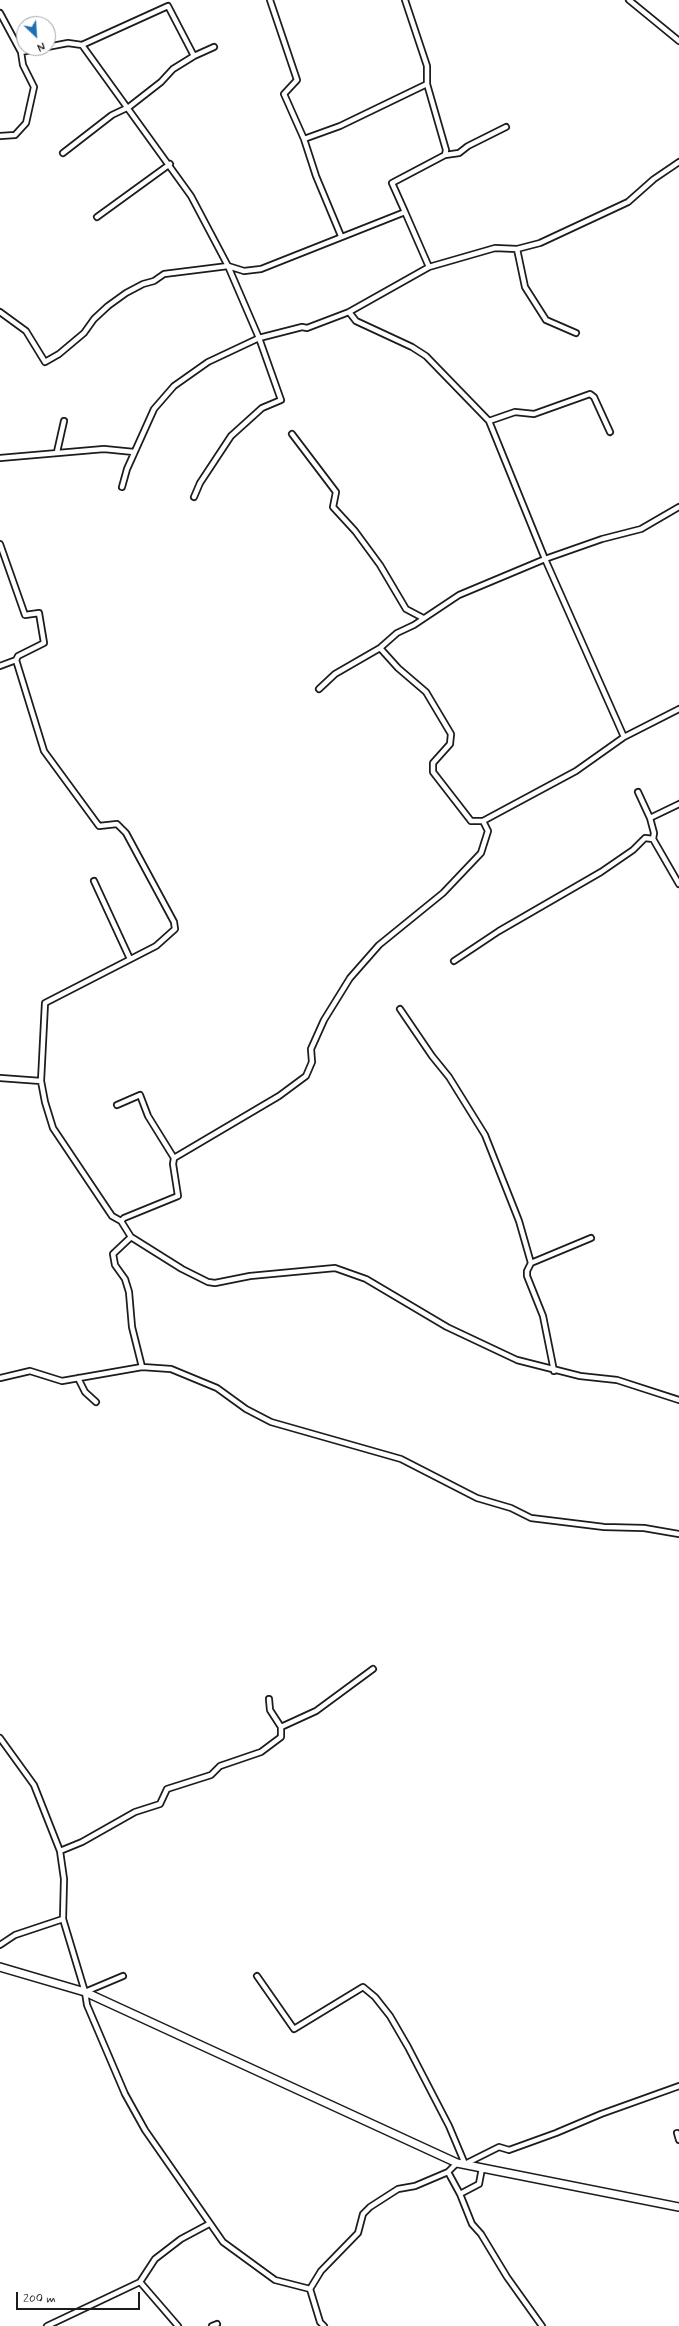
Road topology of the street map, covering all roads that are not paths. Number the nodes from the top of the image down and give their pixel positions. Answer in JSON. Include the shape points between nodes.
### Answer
{"nodes":[{"id":1,"x":270,"y":0,"type":"edge"},
{"id":2,"x":405,"y":0,"type":"edge"},
{"id":3,"x":630,"y":0,"type":"edge"},
{"id":4,"x":0,"y":13,"type":"edge"},
{"id":5,"x":679,"y":41,"type":"edge"},
{"id":6,"x":16,"y":43,"type":"edge"},
{"id":7,"x":82,"y":45,"type":"junction"},
{"id":8,"x":56,"y":46,"type":"edge"},
{"id":9,"x":214,"y":46,"type":"dead end"},
{"id":10,"x":22,"y":56,"type":"edge"},
{"id":11,"x":194,"y":56,"type":"junction"},
{"id":12,"x":427,"y":84,"type":"junction"},
{"id":13,"x":129,"y":107,"type":"junction"},
{"id":14,"x":506,"y":127,"type":"dead end"},
{"id":15,"x":0,"y":136,"type":"edge"},
{"id":16,"x":304,"y":139,"type":"junction"},
{"id":17,"x":63,"y":153,"type":"dead end"},
{"id":18,"x":445,"y":155,"type":"junction"},
{"id":19,"x":679,"y":162,"type":"edge"},
{"id":20,"x":170,"y":164,"type":"junction"},
{"id":21,"x":405,"y":212,"type":"junction"},
{"id":22,"x":97,"y":218,"type":"dead end"},
{"id":23,"x":341,"y":236,"type":"junction"},
{"id":24,"x":516,"y":249,"type":"junction"},
{"id":25,"x":228,"y":266,"type":"junction"},
{"id":26,"x":429,"y":267,"type":"junction"},
{"id":27,"x":0,"y":312,"type":"edge"},
{"id":28,"x":349,"y":312,"type":"junction"},
{"id":29,"x":576,"y":333,"type":"dead end"},
{"id":30,"x":259,"y":338,"type":"junction"},
{"id":31,"x":64,"y":421,"type":"dead end"},
{"id":32,"x":489,"y":421,"type":"junction"},
{"id":33,"x":610,"y":432,"type":"dead end"},
{"id":34,"x":292,"y":434,"type":"dead end"},
{"id":35,"x":57,"y":452,"type":"junction"},
{"id":36,"x":134,"y":452,"type":"junction"},
{"id":37,"x":0,"y":458,"type":"edge"},
{"id":38,"x":122,"y":487,"type":"dead end"},
{"id":39,"x":194,"y":497,"type":"dead end"},
{"id":40,"x":679,"y":507,"type":"edge"},
{"id":41,"x":0,"y":544,"type":"edge"},
{"id":42,"x":544,"y":559,"type":"junction"},
{"id":43,"x":423,"y":618,"type":"junction"},
{"id":44,"x":380,"y":648,"type":"junction"},
{"id":45,"x":16,"y":660,"type":"junction"},
{"id":46,"x":0,"y":666,"type":"edge"},
{"id":47,"x":319,"y":689,"type":"dead end"},
{"id":48,"x":679,"y":709,"type":"edge"},
{"id":49,"x":624,"y":737,"type":"junction"},
{"id":50,"x":638,"y":792,"type":"dead end"},
{"id":51,"x":679,"y":804,"type":"edge"},
{"id":52,"x":650,"y":818,"type":"junction"},
{"id":53,"x":483,"y":821,"type":"junction"},
{"id":54,"x":652,"y":840,"type":"junction"},
{"id":55,"x":94,"y":881,"type":"dead end"},
{"id":56,"x":679,"y":884,"type":"edge"},
{"id":57,"x":130,"y":959,"type":"junction"},
{"id":58,"x":454,"y":961,"type":"dead end"},
{"id":59,"x":400,"y":1009,"type":"dead end"},
{"id":60,"x":0,"y":1078,"type":"edge"},
{"id":61,"x":41,"y":1081,"type":"junction"},
{"id":62,"x":117,"y":1105,"type":"dead end"},
{"id":63,"x":174,"y":1158,"type":"junction"},
{"id":64,"x":121,"y":1222,"type":"junction"},
{"id":65,"x":131,"y":1237,"type":"junction"},
{"id":66,"x":591,"y":1238,"type":"dead end"},
{"id":67,"x":532,"y":1263,"type":"junction"},
{"id":68,"x":142,"y":1367,"type":"junction"},
{"id":69,"x":554,"y":1371,"type":"junction"},
{"id":70,"x":0,"y":1378,"type":"edge"},
{"id":71,"x":78,"y":1378,"type":"junction"},
{"id":72,"x":679,"y":1400,"type":"edge"},
{"id":73,"x":96,"y":1402,"type":"dead end"},
{"id":74,"x":679,"y":1534,"type":"edge"},
{"id":75,"x":373,"y":1669,"type":"dead end"},
{"id":76,"x":268,"y":1699,"type":"dead end"},
{"id":77,"x":281,"y":1727,"type":"junction"},
{"id":78,"x":0,"y":1738,"type":"edge"},
{"id":79,"x":60,"y":1851,"type":"junction"},
{"id":80,"x":63,"y":1919,"type":"junction"},
{"id":81,"x":0,"y":1945,"type":"edge"},
{"id":82,"x":0,"y":1967,"type":"edge"},
{"id":83,"x":123,"y":1976,"type":"dead end"},
{"id":84,"x":257,"y":1976,"type":"dead end"},
{"id":85,"x":84,"y":1992,"type":"junction"},
{"id":86,"x":679,"y":2086,"type":"edge"},
{"id":87,"x":677,"y":2133,"type":"dead end"},
{"id":88,"x":679,"y":2140,"type":"edge"},
{"id":89,"x":457,"y":2162,"type":"junction"},
{"id":90,"x":465,"y":2164,"type":"junction"},
{"id":91,"x":482,"y":2168,"type":"junction"},
{"id":92,"x":448,"y":2172,"type":"junction"},
{"id":93,"x":460,"y":2194,"type":"junction"},
{"id":94,"x":679,"y":2207,"type":"edge"},
{"id":95,"x":209,"y":2224,"type":"junction"},
{"id":96,"x":140,"y":2282,"type":"junction"},
{"id":97,"x":310,"y":2289,"type":"junction"},
{"id":98,"x":47,"y":2326,"type":"edge"},
{"id":99,"x":178,"y":2326,"type":"edge"},
{"id":100,"x":324,"y":2326,"type":"edge"},
{"id":101,"x":542,"y":2326,"type":"edge"}],
"edges":[{"from":1,"to":16,"type":"street","via":[[297,80],[284,94]]},
{"from":2,"to":12,"type":"street","via":[[427,66]]},
{"from":3,"to":5,"type":"street"},
{"from":4,"to":6,"type":"street"},
{"from":7,"to":8,"type":"street"},
{"from":7,"to":11,"type":"street","via":[[168,6]]},
{"from":7,"to":13,"type":"street"},
{"from":9,"to":11,"type":"street"},
{"from":10,"to":15,"type":"street","via":[[23,65],[34,87],[26,123],[15,135]]},
{"from":11,"to":13,"type":"street","via":[[173,69]]},
{"from":12,"to":16,"type":"street","via":[[340,126]]},
{"from":12,"to":18,"type":"street"},
{"from":13,"to":17,"type":"street","via":[[112,115]]},
{"from":13,"to":20,"type":"street"},
{"from":14,"to":18,"type":"street","via":[[459,153]]},
{"from":16,"to":23,"type":"street"},
{"from":18,"to":21,"type":"street","via":[[392,183]]},
{"from":19,"to":24,"type":"street","via":[[654,179],[628,202],[540,243]]},
{"from":20,"to":22,"type":"street"},
{"from":20,"to":25,"type":"street","via":[[191,196]]},
{"from":21,"to":23,"type":"street","via":[[367,229]]},
{"from":21,"to":26,"type":"street"},
{"from":23,"to":25,"type":"street","via":[[261,269],[244,271]]},
{"from":24,"to":26,"type":"street","via":[[495,248]]},
{"from":24,"to":29,"type":"street","via":[[525,287],[546,320]]},
{"from":25,"to":27,"type":"street","via":[[164,274],[154,281],[143,284],[108,306],[84,333],[45,362],[26,331]]},
{"from":25,"to":30,"type":"street"},
{"from":26,"to":28,"type":"street"},
{"from":28,"to":30,"type":"street","via":[[307,328]]},
{"from":28,"to":32,"type":"street","via":[[356,321],[426,356]]},
{"from":30,"to":36,"type":"street","via":[[208,362],[174,386],[154,409]]},
{"from":30,"to":39,"type":"street","via":[[281,400],[262,408],[232,436],[200,483]]},
{"from":31,"to":35,"type":"street"},
{"from":32,"to":33,"type":"street","via":[[515,412],[534,414],[590,394],[594,397]]},
{"from":32,"to":42,"type":"street"},
{"from":34,"to":43,"type":"street","via":[[336,492],[333,507],[380,565],[406,609]]},
{"from":35,"to":36,"type":"street","via":[[104,449]]},
{"from":35,"to":37,"type":"street"},
{"from":36,"to":38,"type":"street","via":[[126,469]]},
{"from":40,"to":42,"type":"street","via":[[641,529]]},
{"from":41,"to":45,"type":"street","via":[[25,615],[39,613],[44,643],[18,656]]},
{"from":42,"to":43,"type":"street","via":[[459,595]]},
{"from":42,"to":49,"type":"street"},
{"from":43,"to":44,"type":"street","via":[[398,633]]},
{"from":44,"to":47,"type":"street","via":[[335,674]]},
{"from":44,"to":53,"type":"street","via":[[398,668],[426,692],[450,734],[450,744],[433,763],[433,772],[471,821]]},
{"from":45,"to":46,"type":"street"},
{"from":45,"to":57,"type":"street","via":[[44,751],[99,826],[117,824],[126,833],[174,922],[175,929],[156,946]]},
{"from":48,"to":49,"type":"street"},
{"from":49,"to":53,"type":"street","via":[[576,771]]},
{"from":50,"to":52,"type":"street"},
{"from":51,"to":52,"type":"street"},
{"from":52,"to":54,"type":"street","via":[[654,832]]},
{"from":53,"to":63,"type":"street","via":[[488,831],[481,853],[443,893],[379,945],[350,978],[324,1020],[311,1049],[312,1062],[306,1076],[279,1096]]},
{"from":54,"to":56,"type":"street"},
{"from":54,"to":58,"type":"street","via":[[645,838],[633,850],[601,872],[499,931]]},
{"from":55,"to":57,"type":"street"},
{"from":57,"to":61,"type":"street","via":[[45,1004]]},
{"from":59,"to":67,"type":"street","via":[[449,1077],[485,1135],[519,1221]]},
{"from":60,"to":61,"type":"street"},
{"from":61,"to":64,"type":"street","via":[[53,1128],[112,1216]]},
{"from":62,"to":63,"type":"street","via":[[140,1095],[148,1116]]},
{"from":63,"to":64,"type":"street","via":[[178,1196],[124,1218]]},
{"from":64,"to":65,"type":"street"},
{"from":65,"to":68,"type":"street","via":[[113,1254],[115,1265],[125,1279],[129,1292],[132,1327]]},
{"from":65,"to":69,"type":"street","via":[[208,1282],[335,1268],[366,1279],[488,1347],[517,1360]]},
{"from":66,"to":67,"type":"street"},
{"from":67,"to":69,"type":"street","via":[[527,1276],[543,1316]]},
{"from":68,"to":71,"type":"street"},
{"from":68,"to":74,"type":"street","via":[[171,1369],[205,1382],[271,1422],[401,1460],[477,1498],[511,1508],[531,1518],[604,1527],[644,1528]]},
{"from":69,"to":72,"type":"street","via":[[617,1380]]},
{"from":70,"to":71,"type":"street","via":[[30,1371],[62,1380]]},
{"from":71,"to":73,"type":"street","via":[[85,1392]]},
{"from":75,"to":77,"type":"street","via":[[316,1711]]},
{"from":76,"to":77,"type":"street","via":[[270,1710]]},
{"from":77,"to":79,"type":"street","via":[[281,1737],[261,1752],[220,1766],[211,1775],[167,1790],[160,1804],[135,1812],[82,1842]]},
{"from":78,"to":79,"type":"street","via":[[34,1785]]},
{"from":79,"to":80,"type":"street","via":[[64,1880]]},
{"from":80,"to":81,"type":"street","via":[[15,1935]]},
{"from":80,"to":85,"type":"street"},
{"from":82,"to":85,"type":"street"},
{"from":83,"to":85,"type":"street"},
{"from":84,"to":90,"type":"street","via":[[294,2029],[363,1987],[375,1997],[390,2016],[408,2047],[449,2126]]},
{"from":85,"to":89,"type":"street"},
{"from":85,"to":95,"type":"street","via":[[87,2005],[125,2094],[145,2130]]},
{"from":86,"to":90,"type":"street","via":[[509,2150],[499,2147]]},
{"from":87,"to":88,"type":"street"},
{"from":89,"to":90,"type":"street"},
{"from":89,"to":92,"type":"street"},
{"from":90,"to":91,"type":"street"},
{"from":91,"to":93,"type":"street","via":[[479,2184]]},
{"from":91,"to":94,"type":"street"},
{"from":92,"to":93,"type":"street"},
{"from":92,"to":97,"type":"street","via":[[415,2186],[398,2189],[370,2207],[362,2214],[358,2234],[321,2271]]},
{"from":93,"to":101,"type":"street","via":[[472,2224]]},
{"from":95,"to":96,"type":"street","via":[[181,2239],[155,2259]]},
{"from":95,"to":97,"type":"street","via":[[223,2242],[275,2280]]},
{"from":96,"to":98,"type":"street"},
{"from":96,"to":99,"type":"street"},
{"from":97,"to":100,"type":"street","via":[[320,2322]]}]}
